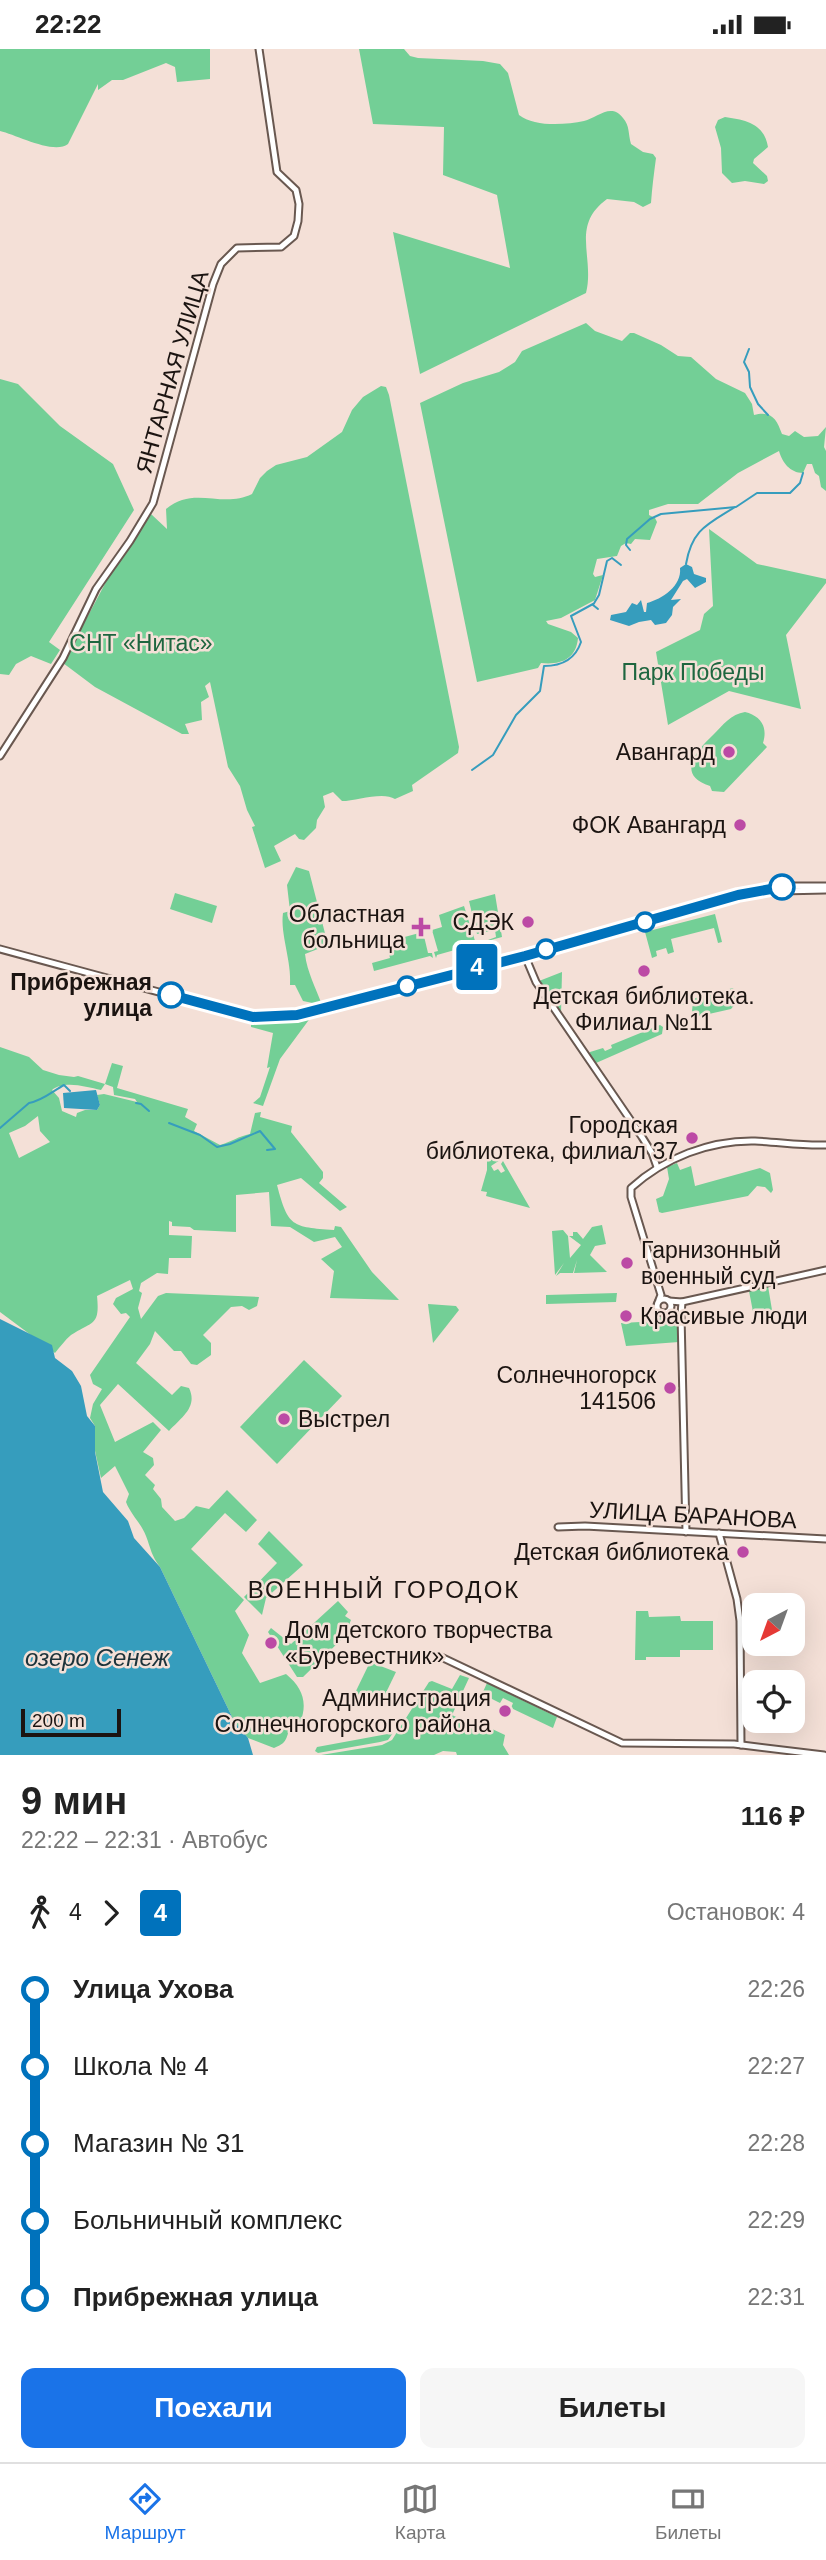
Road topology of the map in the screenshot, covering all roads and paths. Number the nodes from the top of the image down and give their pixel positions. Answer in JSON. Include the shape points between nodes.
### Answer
{"nodes":[{"id":1,"x":259,"y":49,"type":"edge"},
{"id":2,"x":0,"y":756,"type":"edge"},
{"id":3,"x":826,"y":888,"type":"edge"},
{"id":4,"x":0,"y":949,"type":"edge"},
{"id":5,"x":525,"y":956,"type":"junction"},
{"id":6,"x":826,"y":1145,"type":"edge"},
{"id":7,"x":657,"y":1167,"type":"junction"},
{"id":8,"x":826,"y":1270,"type":"edge"},
{"id":9,"x":672,"y":1304,"type":"junction"},
{"id":10,"x":558,"y":1527,"type":"dead end"},
{"id":11,"x":686,"y":1532,"type":"junction"},
{"id":12,"x":722,"y":1535,"type":"junction"},
{"id":13,"x":826,"y":1539,"type":"edge"},
{"id":14,"x":439,"y":1656,"type":"dead end"},
{"id":15,"x":741,"y":1745,"type":"junction"},
{"id":16,"x":824,"y":1755,"type":"edge"}],
"edges":[{"from":1,"to":2,"type":"street","name":"ЯНТАРНАЯ УЛИЦА","via":[[277,173],[296,190],[299,204],[294,236],[281,247],[237,248],[221,264],[153,503],[96,589],[62,657]]},
{"from":3,"to":5,"type":"street","via":[[776,888],[738,895]]},
{"from":4,"to":5,"type":"street","via":[[266,1018],[288,1017]]},
{"from":5,"to":7,"type":"street","via":[[536,982],[646,1143]]},
{"from":6,"to":7,"type":"street","via":[[720,1142]]},
{"from":7,"to":9,"type":"street","via":[[630,1190]]},
{"from":8,"to":9,"type":"street"},
{"from":9,"to":11,"type":"street"},
{"from":10,"to":11,"type":"street","name":"УЛИЦА БАРАНОВА"},
{"from":11,"to":12,"type":"street","name":"УЛИЦА БАРАНОВА"},
{"from":12,"to":13,"type":"street","name":"УЛИЦА БАРАНОВА"},
{"from":12,"to":15,"type":"street","via":[[739,1611]]},
{"from":14,"to":15,"type":"street","via":[[622,1743]]},
{"from":15,"to":16,"type":"street"}]}
